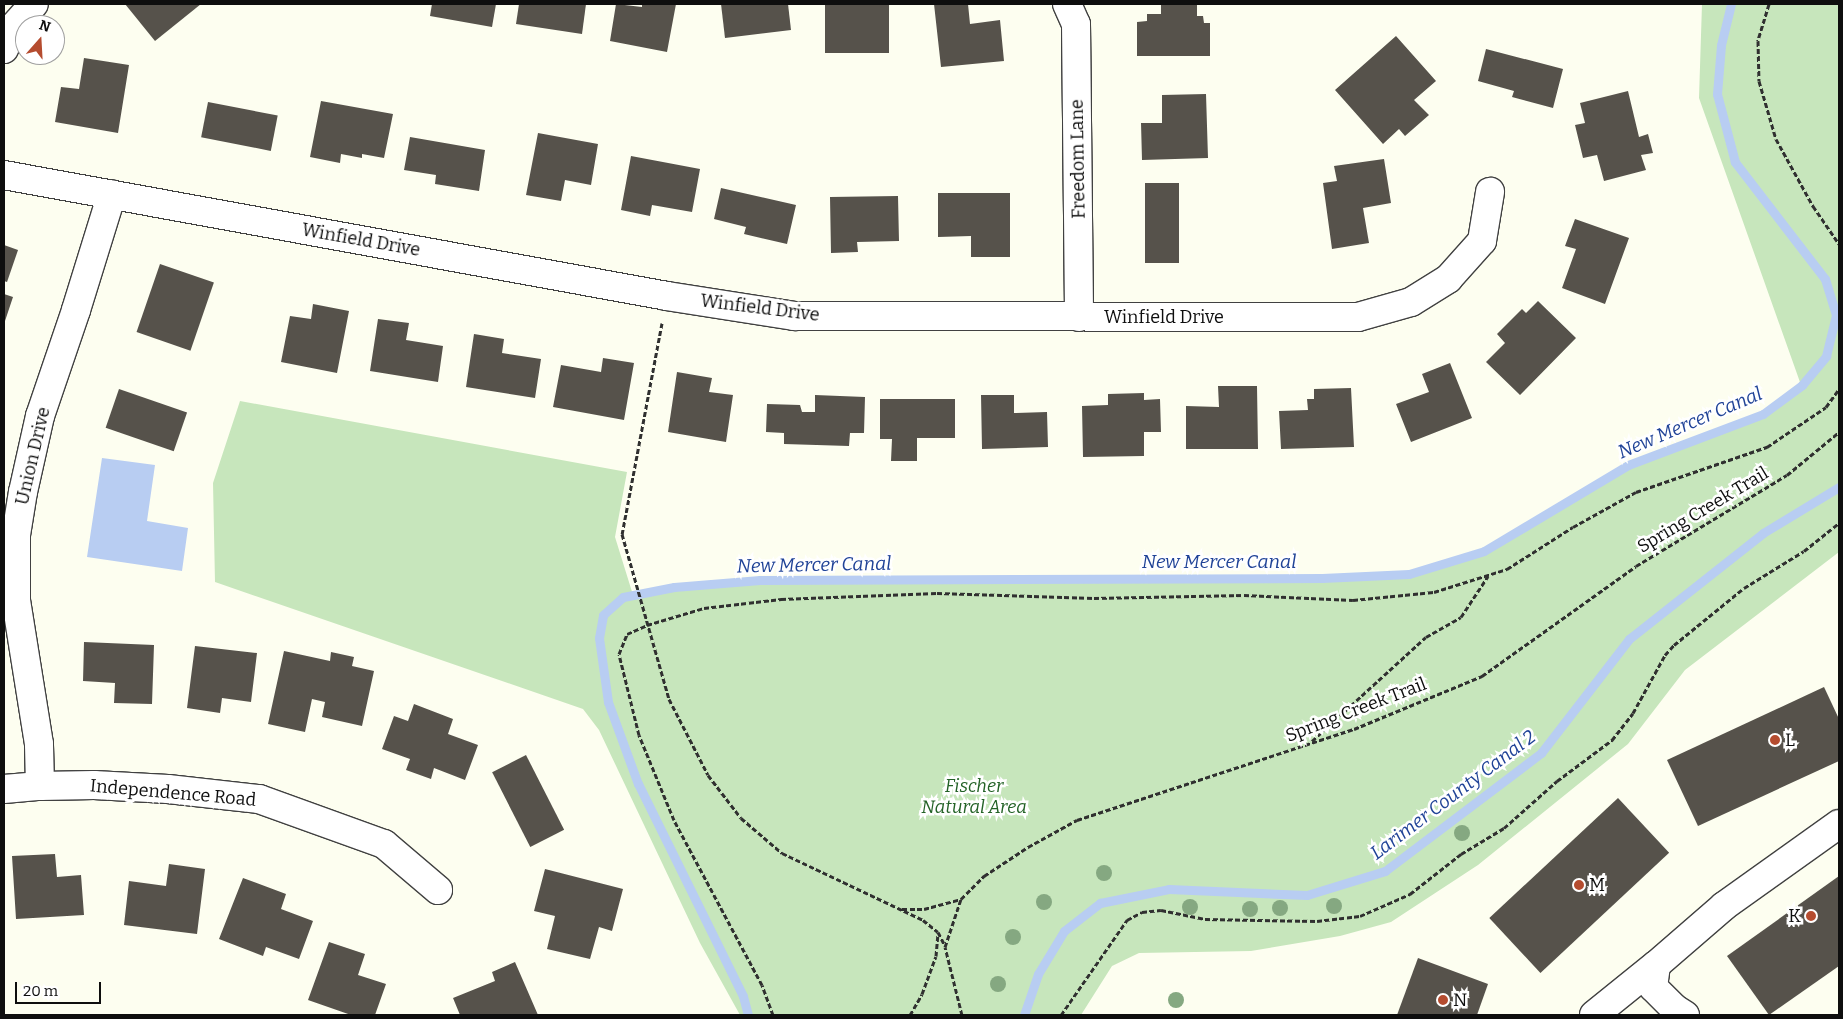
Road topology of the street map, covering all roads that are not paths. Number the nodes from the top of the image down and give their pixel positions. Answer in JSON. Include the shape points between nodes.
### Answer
{"nodes":[{"id":1,"x":34,"y":4,"type":"edge"},
{"id":2,"x":1067,"y":4,"type":"edge"},
{"id":3,"x":4,"y":49,"type":"edge"},
{"id":4,"x":4,"y":175,"type":"edge"},
{"id":5,"x":1490,"y":192,"type":"dead end"},
{"id":6,"x":112,"y":194,"type":"junction"},
{"id":7,"x":1079,"y":316,"type":"junction"},
{"id":8,"x":40,"y":786,"type":"junction"},
{"id":9,"x":4,"y":789,"type":"edge"},
{"id":10,"x":1839,"y":824,"type":"edge"},
{"id":11,"x":438,"y":890,"type":"dead end"},
{"id":12,"x":1656,"y":965,"type":"junction"},
{"id":13,"x":1594,"y":1015,"type":"edge"},
{"id":14,"x":1685,"y":1015,"type":"edge"}],
"edges":[{"from":1,"to":3,"type":"street","via":[[15,24]]},
{"from":2,"to":7,"type":"street","name":"Freedom Lane","via":[[1076,24]]},
{"from":4,"to":6,"type":"street","name":"Winfield Drive"},
{"from":5,"to":7,"type":"street","name":"Winfield Drive","via":[[1482,241],[1448,279],[1411,302],[1358,317]]},
{"from":6,"to":7,"type":"street","name":"Winfield Drive","via":[[667,296],[794,316]]},
{"from":6,"to":8,"type":"street","name":"Union Drive","via":[[40,416],[16,535],[16,600],[39,744]]},
{"from":8,"to":9,"type":"street","name":"Independence Road"},
{"from":8,"to":11,"type":"street","name":"Independence Road","via":[[168,789],[258,799],[384,844]]},
{"from":10,"to":12,"type":"street","via":[[1724,906]]},
{"from":12,"to":13,"type":"street"},
{"from":12,"to":14,"type":"street","via":[[1653,987]]}]}
